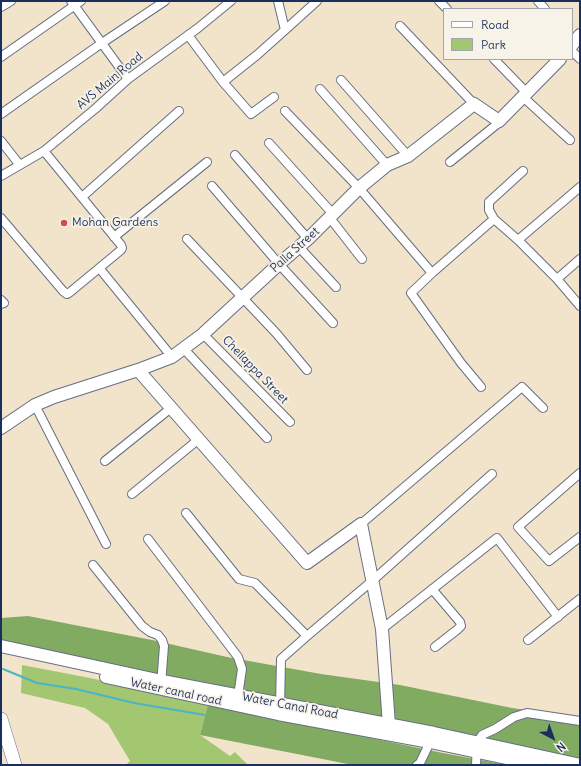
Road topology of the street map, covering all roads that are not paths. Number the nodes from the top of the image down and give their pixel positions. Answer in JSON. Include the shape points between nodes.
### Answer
{"nodes":[{"id":1,"x":11,"y":1,"type":"edge"},
{"id":2,"x":165,"y":1,"type":"edge"},
{"id":3,"x":231,"y":1,"type":"edge"},
{"id":4,"x":278,"y":1,"type":"edge"},
{"id":5,"x":317,"y":1,"type":"edge"},
{"id":6,"x":76,"y":3,"type":"edge"},
{"id":7,"x":1,"y":7,"type":"edge"},
{"id":8,"x":400,"y":26,"type":"dead end"},
{"id":9,"x":285,"y":30,"type":"junction"},
{"id":10,"x":188,"y":35,"type":"junction"},
{"id":11,"x":102,"y":43,"type":"junction"},
{"id":12,"x":1,"y":57,"type":"edge"},
{"id":13,"x":495,"y":60,"type":"edge"},
{"id":14,"x":559,"y":60,"type":"edge"},
{"id":15,"x":128,"y":79,"type":"junction"},
{"id":16,"x":340,"y":80,"type":"dead end"},
{"id":17,"x":223,"y":82,"type":"junction"},
{"id":18,"x":320,"y":89,"type":"dead end"},
{"id":19,"x":525,"y":95,"type":"junction"},
{"id":20,"x":274,"y":97,"type":"dead end"},
{"id":21,"x":474,"y":104,"type":"junction"},
{"id":22,"x":179,"y":111,"type":"dead end"},
{"id":23,"x":285,"y":111,"type":"dead end"},
{"id":24,"x":1,"y":114,"type":"edge"},
{"id":25,"x":499,"y":121,"type":"junction"},
{"id":26,"x":570,"y":140,"type":"dead end"},
{"id":27,"x":1,"y":141,"type":"edge"},
{"id":28,"x":269,"y":143,"type":"dead end"},
{"id":29,"x":44,"y":151,"type":"junction"},
{"id":30,"x":235,"y":155,"type":"dead end"},
{"id":31,"x":408,"y":156,"type":"junction"},
{"id":32,"x":207,"y":162,"type":"dead end"},
{"id":33,"x":450,"y":162,"type":"dead end"},
{"id":34,"x":20,"y":164,"type":"junction"},
{"id":35,"x":388,"y":165,"type":"junction"},
{"id":36,"x":523,"y":171,"type":"dead end"},
{"id":37,"x":1,"y":176,"type":"edge"},
{"id":38,"x":212,"y":186,"type":"dead end"},
{"id":39,"x":580,"y":187,"type":"edge"},
{"id":40,"x":360,"y":188,"type":"junction"},
{"id":41,"x":82,"y":197,"type":"junction"},
{"id":42,"x":332,"y":216,"type":"junction"},
{"id":43,"x":1,"y":218,"type":"edge"},
{"id":44,"x":494,"y":220,"type":"junction"},
{"id":45,"x":114,"y":236,"type":"junction"},
{"id":46,"x":188,"y":239,"type":"dead end"},
{"id":47,"x":308,"y":239,"type":"junction"},
{"id":48,"x":518,"y":240,"type":"junction"},
{"id":49,"x":299,"y":247,"type":"junction"},
{"id":50,"x":580,"y":258,"type":"edge"},
{"id":51,"x":362,"y":259,"type":"dead end"},
{"id":52,"x":279,"y":264,"type":"junction"},
{"id":53,"x":100,"y":268,"type":"junction"},
{"id":54,"x":432,"y":273,"type":"junction"},
{"id":55,"x":557,"y":279,"type":"junction"},
{"id":56,"x":336,"y":287,"type":"dead end"},
{"id":57,"x":242,"y":297,"type":"junction"},
{"id":58,"x":1,"y":300,"type":"edge"},
{"id":59,"x":1,"y":304,"type":"edge"},
{"id":60,"x":580,"y":306,"type":"edge"},
{"id":61,"x":333,"y":323,"type":"dead end"},
{"id":62,"x":203,"y":334,"type":"junction"},
{"id":63,"x":182,"y":348,"type":"junction"},
{"id":64,"x":172,"y":357,"type":"junction"},
{"id":65,"x":138,"y":370,"type":"junction"},
{"id":66,"x":307,"y":370,"type":"dead end"},
{"id":67,"x":481,"y":387,"type":"dead end"},
{"id":68,"x":35,"y":405,"type":"junction"},
{"id":69,"x":171,"y":408,"type":"junction"},
{"id":70,"x":543,"y":408,"type":"dead end"},
{"id":71,"x":290,"y":422,"type":"dead end"},
{"id":72,"x":1,"y":428,"type":"edge"},
{"id":73,"x":268,"y":438,"type":"dead end"},
{"id":74,"x":199,"y":439,"type":"junction"},
{"id":75,"x":105,"y":461,"type":"dead end"},
{"id":76,"x":580,"y":473,"type":"edge"},
{"id":77,"x":492,"y":474,"type":"dead end"},
{"id":78,"x":132,"y":494,"type":"dead end"},
{"id":79,"x":186,"y":513,"type":"dead end"},
{"id":80,"x":361,"y":524,"type":"junction"},
{"id":81,"x":580,"y":537,"type":"edge"},
{"id":82,"x":148,"y":539,"type":"dead end"},
{"id":83,"x":106,"y":544,"type":"dead end"},
{"id":84,"x":93,"y":565,"type":"dead end"},
{"id":85,"x":372,"y":581,"type":"junction"},
{"id":86,"x":432,"y":589,"type":"junction"},
{"id":87,"x":580,"y":599,"type":"edge"},
{"id":88,"x":558,"y":617,"type":"junction"},
{"id":89,"x":382,"y":629,"type":"junction"},
{"id":90,"x":307,"y":636,"type":"junction"},
{"id":91,"x":528,"y":640,"type":"dead end"},
{"id":92,"x":1,"y":646,"type":"edge"},
{"id":93,"x":435,"y":647,"type":"dead end"},
{"id":94,"x":1,"y":654,"type":"edge"},
{"id":95,"x":161,"y":685,"type":"junction"},
{"id":96,"x":238,"y":696,"type":"junction"},
{"id":97,"x":279,"y":709,"type":"junction"},
{"id":98,"x":1,"y":719,"type":"edge"},
{"id":99,"x":580,"y":721,"type":"edge"},
{"id":100,"x":388,"y":730,"type":"junction"},
{"id":101,"x":430,"y":742,"type":"junction"},
{"id":102,"x":476,"y":747,"type":"junction"},
{"id":103,"x":14,"y":765,"type":"edge"},
{"id":104,"x":417,"y":765,"type":"edge"},
{"id":105,"x":476,"y":765,"type":"edge"},
{"id":106,"x":540,"y":765,"type":"edge"},
{"id":107,"x":580,"y":765,"type":"edge"}],
"edges":[{"from":1,"to":7,"type":"street"},
{"from":2,"to":11,"type":"street"},
{"from":3,"to":10,"type":"street","name":"AVS Main Road"},
{"from":4,"to":9,"type":"street"},
{"from":5,"to":9,"type":"street"},
{"from":6,"to":11,"type":"street"},
{"from":6,"to":12,"type":"street"},
{"from":8,"to":21,"type":"street"},
{"from":9,"to":17,"type":"street"},
{"from":10,"to":15,"type":"street","name":"AVS Main Road"},
{"from":10,"to":17,"type":"street"},
{"from":11,"to":15,"type":"street"},
{"from":11,"to":24,"type":"street"},
{"from":13,"to":19,"type":"street"},
{"from":14,"to":19,"type":"street"},
{"from":15,"to":29,"type":"street","name":"AVS Main Road"},
{"from":16,"to":31,"type":"street"},
{"from":17,"to":20,"type":"street","via":[[251,114]]},
{"from":18,"to":35,"type":"street"},
{"from":19,"to":25,"type":"street"},
{"from":19,"to":26,"type":"street"},
{"from":21,"to":25,"type":"street"},
{"from":21,"to":31,"type":"street","name":"Palla Street"},
{"from":22,"to":41,"type":"street"},
{"from":23,"to":40,"type":"street"},
{"from":25,"to":33,"type":"street"},
{"from":27,"to":34,"type":"street"},
{"from":28,"to":42,"type":"street"},
{"from":29,"to":34,"type":"street","name":"AVS Main Road"},
{"from":29,"to":41,"type":"street"},
{"from":30,"to":47,"type":"street"},
{"from":31,"to":35,"type":"street","name":"Palla Street"},
{"from":32,"to":45,"type":"street"},
{"from":34,"to":37,"type":"street","name":"AVS Main Road"},
{"from":35,"to":40,"type":"street","name":"Palla Street"},
{"from":36,"to":44,"type":"street","via":[[488,202]]},
{"from":38,"to":52,"type":"street"},
{"from":39,"to":48,"type":"street"},
{"from":40,"to":42,"type":"street","name":"Palla Street"},
{"from":40,"to":54,"type":"street"},
{"from":41,"to":45,"type":"street"},
{"from":42,"to":47,"type":"street","name":"Palla Street"},
{"from":42,"to":51,"type":"street"},
{"from":43,"to":53,"type":"street","via":[[63,294],[70,293]]},
{"from":44,"to":48,"type":"street"},
{"from":44,"to":54,"type":"street"},
{"from":45,"to":53,"type":"street","via":[[122,248]]},
{"from":46,"to":57,"type":"street"},
{"from":47,"to":49,"type":"street","name":"Palla Street"},
{"from":48,"to":55,"type":"street"},
{"from":49,"to":52,"type":"street","name":"Palla Street"},
{"from":49,"to":56,"type":"street"},
{"from":50,"to":55,"type":"street"},
{"from":52,"to":57,"type":"street","name":"Palla Street"},
{"from":52,"to":61,"type":"street"},
{"from":53,"to":64,"type":"street"},
{"from":54,"to":67,"type":"street","via":[[411,293]]},
{"from":55,"to":60,"type":"street"},
{"from":57,"to":62,"type":"street","name":"Palla Street"},
{"from":57,"to":66,"type":"street"},
{"from":58,"to":59,"type":"street","via":[[4,303]]},
{"from":62,"to":63,"type":"street","name":"Palla Street"},
{"from":62,"to":71,"type":"street","name":"Chellappa Street"},
{"from":63,"to":64,"type":"street","name":"Palla Street"},
{"from":63,"to":73,"type":"street"},
{"from":64,"to":65,"type":"street","name":"Palla Street"},
{"from":65,"to":68,"type":"street","name":"Palla Street"},
{"from":65,"to":69,"type":"street"},
{"from":68,"to":72,"type":"street","name":"Palla Street"},
{"from":68,"to":83,"type":"street"},
{"from":69,"to":74,"type":"street"},
{"from":69,"to":75,"type":"street"},
{"from":70,"to":80,"type":"street","via":[[522,387]]},
{"from":74,"to":78,"type":"street"},
{"from":74,"to":80,"type":"street","via":[[307,563]]},
{"from":76,"to":81,"type":"street","via":[[518,527],[549,561]]},
{"from":77,"to":85,"type":"street"},
{"from":79,"to":90,"type":"street","via":[[239,579],[255,583]]},
{"from":80,"to":85,"type":"street"},
{"from":82,"to":96,"type":"street","via":[[238,657],[242,669]]},
{"from":84,"to":95,"type":"street","via":[[142,626],[162,640],[164,646]]},
{"from":85,"to":89,"type":"street"},
{"from":85,"to":90,"type":"street"},
{"from":86,"to":88,"type":"street","via":[[497,538]]},
{"from":86,"to":89,"type":"street"},
{"from":86,"to":93,"type":"street","via":[[461,626]]},
{"from":87,"to":88,"type":"street"},
{"from":88,"to":91,"type":"street"},
{"from":89,"to":100,"type":"street"},
{"from":90,"to":97,"type":"street","via":[[281,659]]},
{"from":92,"to":95,"type":"street","name":"Water Canal Road"},
{"from":94,"to":95,"type":"street","name":"Water canal road"},
{"from":95,"to":96,"type":"street","name":"Water Canal Road"},
{"from":95,"to":97,"type":"street","name":"Water canal road"},
{"from":96,"to":97,"type":"street","name":"Water Canal Road"},
{"from":97,"to":100,"type":"street","name":"Water Canal Road"},
{"from":98,"to":103,"type":"main road"},
{"from":99,"to":102,"type":"street","via":[[527,713],[514,717],[482,735]]},
{"from":100,"to":101,"type":"street"},
{"from":100,"to":102,"type":"street","name":"Water Canal Road"},
{"from":101,"to":102,"type":"street"},
{"from":101,"to":104,"type":"street"},
{"from":102,"to":105,"type":"street"},
{"from":102,"to":106,"type":"street"},
{"from":102,"to":107,"type":"street","name":"Water Canal Road"}]}
